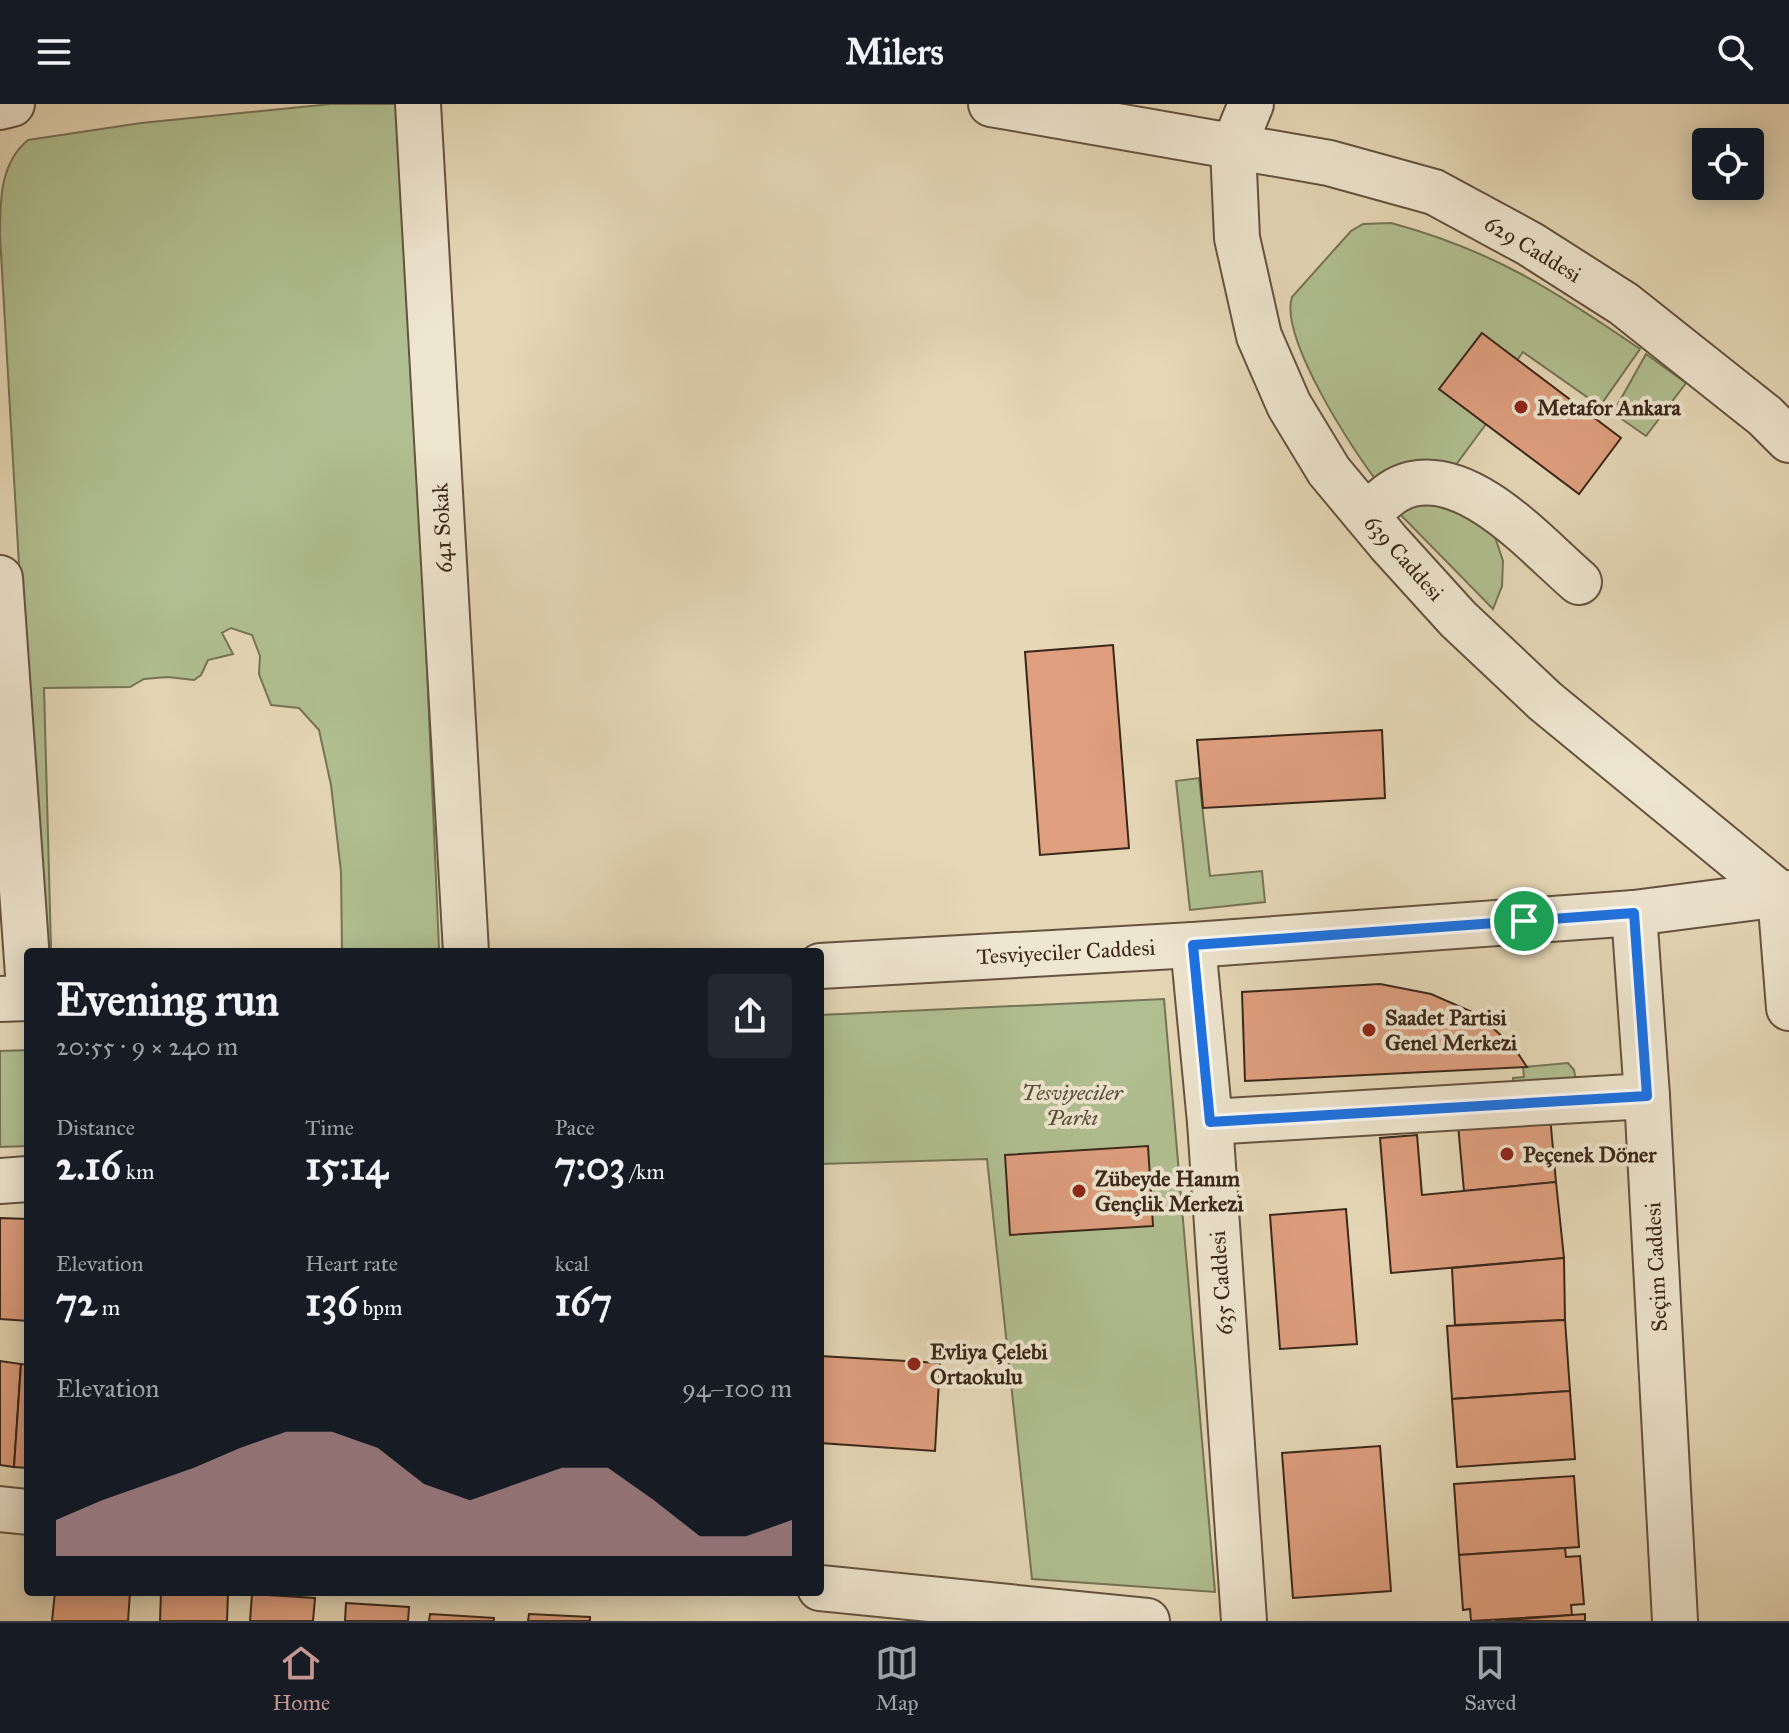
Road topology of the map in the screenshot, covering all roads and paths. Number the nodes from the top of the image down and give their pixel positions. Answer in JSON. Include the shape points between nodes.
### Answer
{"nodes":[{"id":1,"x":12,"y":104,"type":"edge"},
{"id":2,"x":418,"y":104,"type":"edge"},
{"id":3,"x":991,"y":104,"type":"edge"},
{"id":4,"x":1251,"y":104,"type":"edge"},
{"id":5,"x":0,"y":107,"type":"edge"},
{"id":6,"x":1233,"y":148,"type":"junction"},
{"id":7,"x":1789,"y":440,"type":"edge"},
{"id":8,"x":1366,"y":515,"type":"junction"},
{"id":9,"x":0,"y":578,"type":"edge"},
{"id":10,"x":1579,"y":582,"type":"dead end"},
{"id":11,"x":1785,"y":894,"type":"edge"},
{"id":12,"x":1634,"y":913,"type":"junction"},
{"id":13,"x":1193,"y":945,"type":"junction"},
{"id":14,"x":26,"y":948,"type":"edge"},
{"id":15,"x":466,"y":948,"type":"edge"},
{"id":16,"x":824,"y":966,"type":"edge"},
{"id":17,"x":24,"y":998,"type":"edge"},
{"id":18,"x":0,"y":999,"type":"edge"},
{"id":19,"x":1789,"y":1008,"type":"edge"},
{"id":20,"x":1647,"y":1096,"type":"junction"},
{"id":21,"x":1210,"y":1122,"type":"junction"},
{"id":22,"x":24,"y":1179,"type":"edge"},
{"id":23,"x":0,"y":1181,"type":"edge"},
{"id":24,"x":0,"y":1509,"type":"edge"},
{"id":25,"x":24,"y":1512,"type":"edge"},
{"id":26,"x":824,"y":1588,"type":"edge"},
{"id":27,"x":1147,"y":1621,"type":"edge"},
{"id":28,"x":1244,"y":1621,"type":"edge"},
{"id":29,"x":1675,"y":1621,"type":"edge"}],
"edges":[{"from":1,"to":5,"type":"street"},
{"from":2,"to":15,"type":"street","name":"641 Sokak"},
{"from":3,"to":6,"type":"street","name":"629 Caddesi"},
{"from":4,"to":6,"type":"street","name":"639 Caddesi"},
{"from":6,"to":7,"type":"street","name":"629 Caddesi","via":[[1329,163],[1434,192],[1624,304]]},
{"from":6,"to":8,"type":"street","name":"639 Caddesi","via":[[1237,238],[1259,336],[1289,405],[1329,471]]},
{"from":8,"to":10,"type":"street","via":[[1393,491],[1412,484],[1463,490],[1486,502]]},
{"from":8,"to":11,"type":"street","name":"639 Caddesi","via":[[1458,619],[1545,701]]},
{"from":9,"to":14,"type":"street"},
{"from":11,"to":12,"type":"street","name":"Tesviyeciler Caddesi"},
{"from":11,"to":19,"type":"street"},
{"from":12,"to":13,"type":"street","name":"Tesviyeciler Caddesi"},
{"from":12,"to":20,"type":"street","name":"Seçim Caddesi"},
{"from":13,"to":16,"type":"street","name":"Tesviyeciler Caddesi"},
{"from":13,"to":21,"type":"street","name":"635 Caddesi"},
{"from":17,"to":18,"type":"street"},
{"from":20,"to":21,"type":"street"},
{"from":20,"to":29,"type":"street","name":"Seçim Caddesi"},
{"from":21,"to":28,"type":"street","name":"635 Caddesi"},
{"from":22,"to":23,"type":"street"},
{"from":24,"to":25,"type":"street"},
{"from":26,"to":27,"type":"street"}]}
